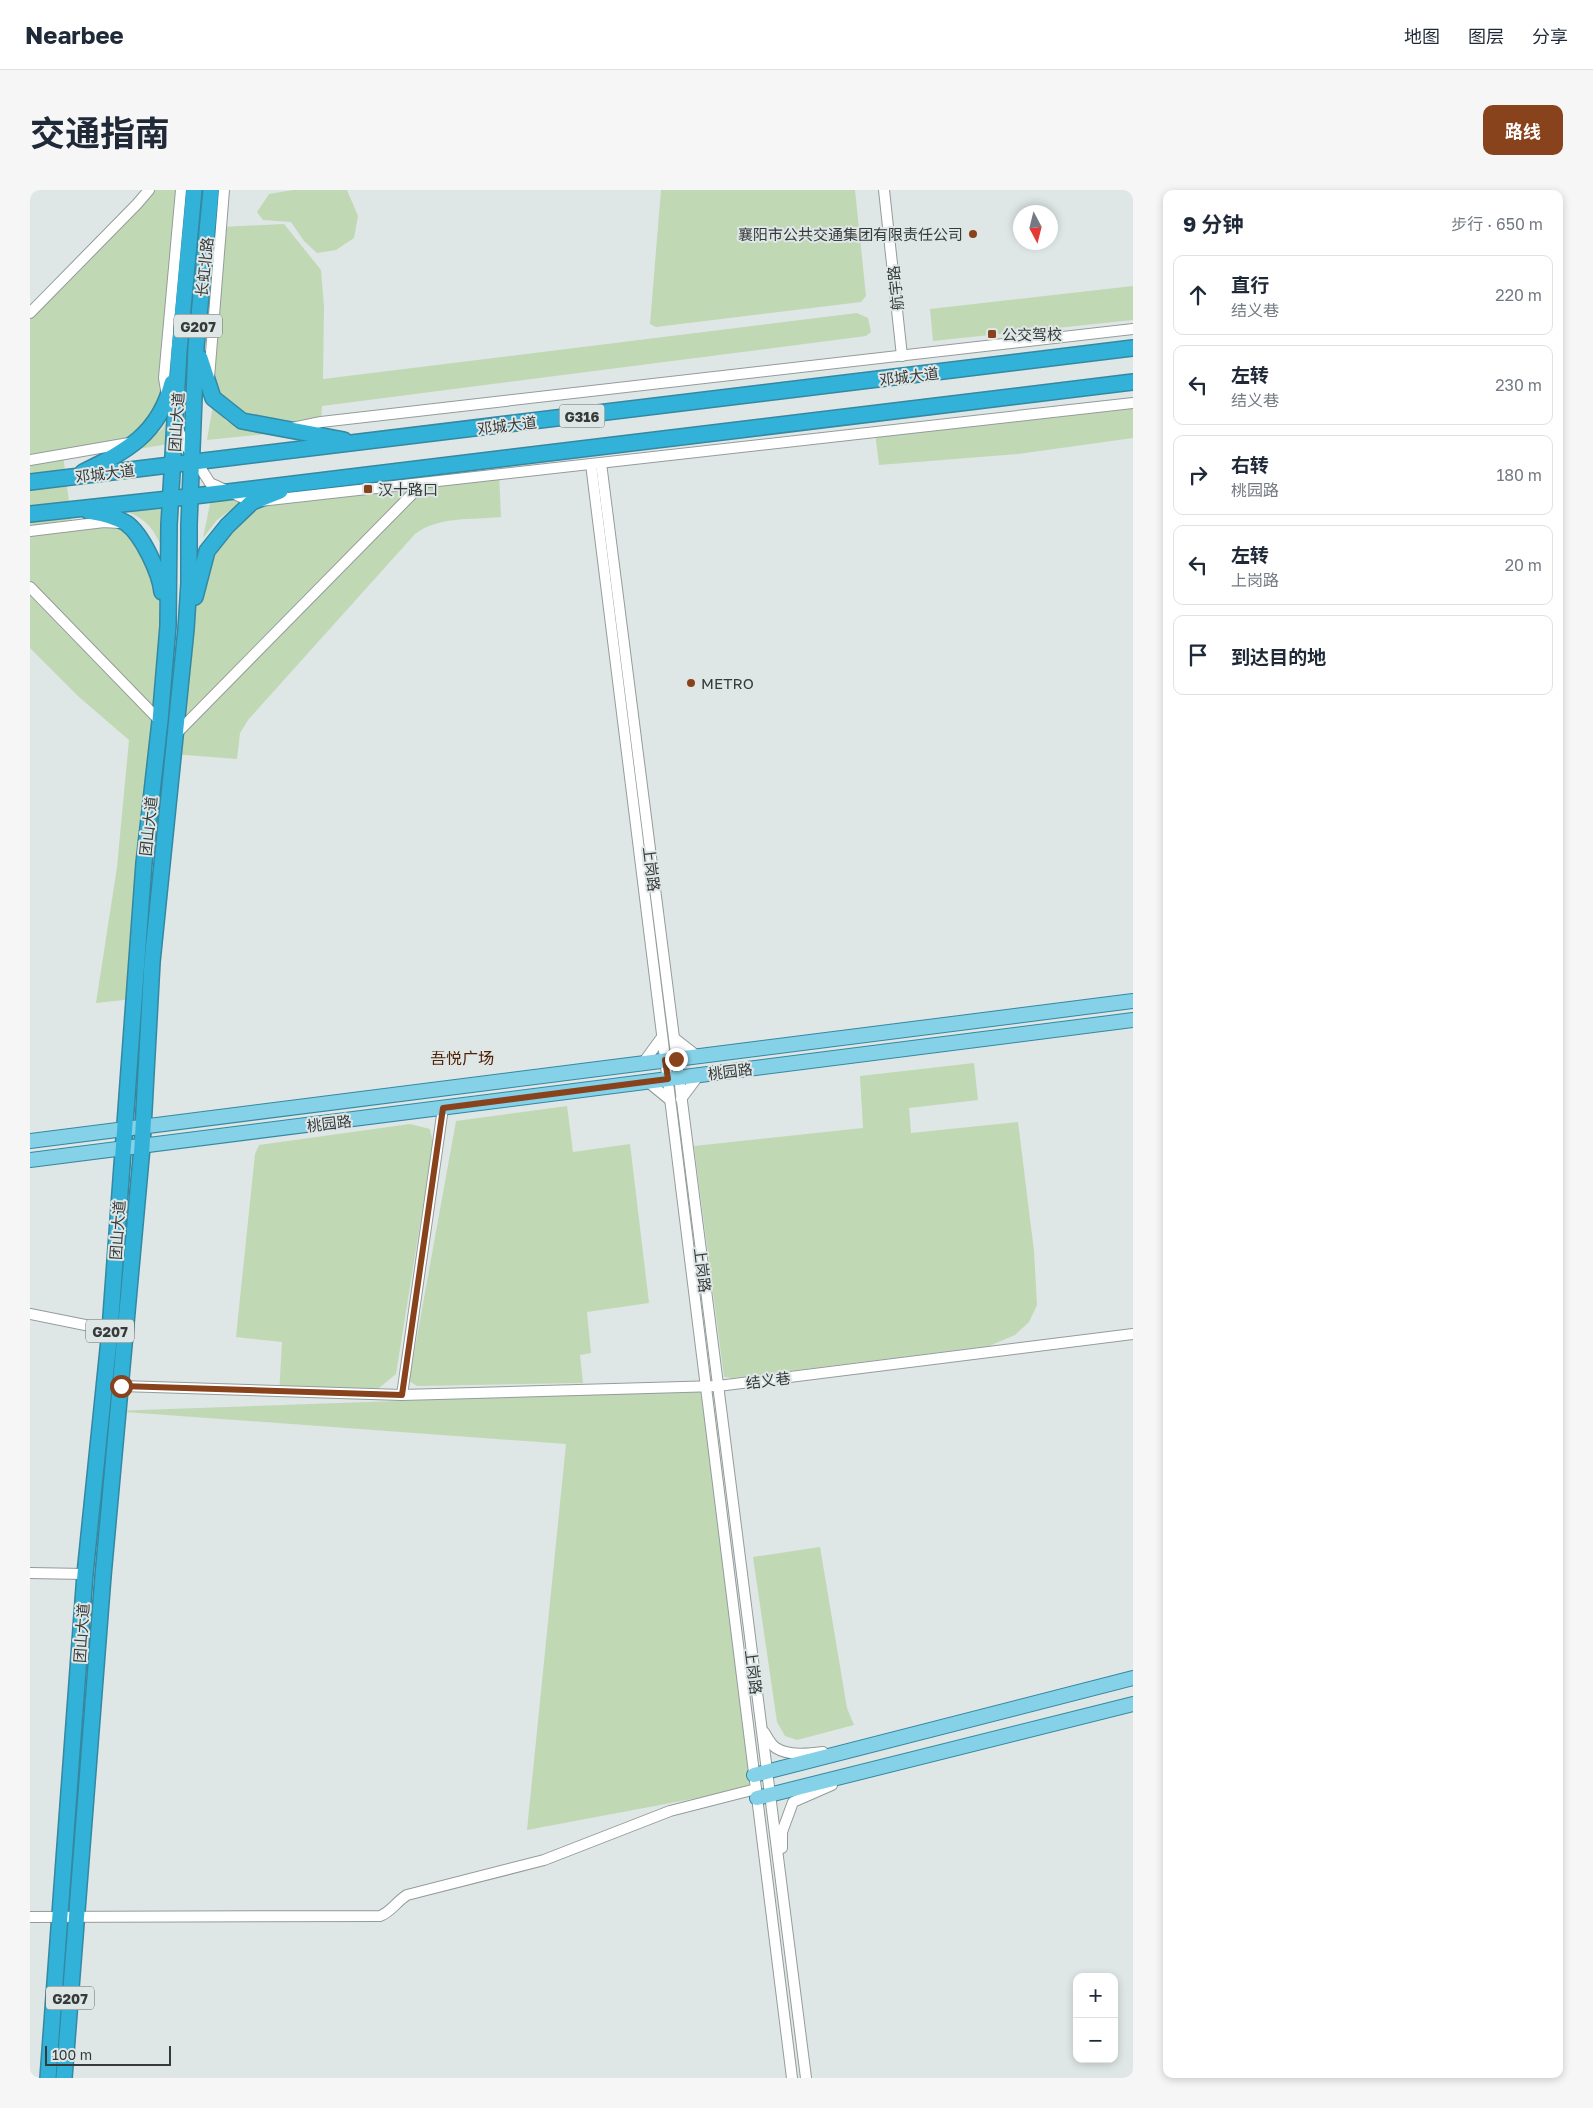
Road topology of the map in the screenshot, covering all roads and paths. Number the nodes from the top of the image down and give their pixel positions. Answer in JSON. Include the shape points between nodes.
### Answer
{"nodes":[{"id":1,"x":149,"y":190,"type":"edge"},
{"id":2,"x":181,"y":190,"type":"edge"},
{"id":3,"x":194,"y":190,"type":"edge"},
{"id":4,"x":211,"y":190,"type":"edge"},
{"id":5,"x":224,"y":190,"type":"edge"},
{"id":6,"x":884,"y":190,"type":"edge"},
{"id":7,"x":30,"y":313,"type":"edge"},
{"id":8,"x":1133,"y":330,"type":"edge"},
{"id":9,"x":196,"y":348,"type":"junction"},
{"id":10,"x":1133,"y":348,"type":"edge"},
{"id":11,"x":180,"y":351,"type":"junction"},
{"id":12,"x":902,"y":356,"type":"junction"},
{"id":13,"x":179,"y":382,"type":"joint"},
{"id":14,"x":1133,"y":382,"type":"edge"},
{"id":15,"x":208,"y":384,"type":"junction"},
{"id":16,"x":167,"y":401,"type":"junction"},
{"id":17,"x":1133,"y":403,"type":"edge"},
{"id":18,"x":283,"y":430,"type":"junction"},
{"id":19,"x":137,"y":440,"type":"junction"},
{"id":20,"x":360,"y":443,"type":"junction"},
{"id":21,"x":30,"y":460,"type":"edge"},
{"id":22,"x":192,"y":463,"type":"junction"},
{"id":23,"x":596,"y":463,"type":"junction"},
{"id":24,"x":173,"y":465,"type":"junction"},
{"id":25,"x":72,"y":477,"type":"junction"},
{"id":26,"x":30,"y":482,"type":"edge"},
{"id":27,"x":302,"y":483,"type":"junction"},
{"id":28,"x":423,"y":483,"type":"junction"},
{"id":29,"x":190,"y":496,"type":"junction"},
{"id":30,"x":170,"y":499,"type":"junction"},
{"id":31,"x":252,"y":502,"type":"junction"},
{"id":32,"x":74,"y":509,"type":"junction"},
{"id":33,"x":30,"y":514,"type":"edge"},
{"id":34,"x":127,"y":524,"type":"junction"},
{"id":35,"x":30,"y":530,"type":"edge"},
{"id":36,"x":30,"y":587,"type":"edge"},
{"id":37,"x":186,"y":629,"type":"junction"},
{"id":38,"x":167,"y":632,"type":"junction"},
{"id":39,"x":160,"y":721,"type":"junction"},
{"id":40,"x":175,"y":735,"type":"junction"},
{"id":41,"x":1133,"y":1001,"type":"edge"},
{"id":42,"x":1133,"y":1020,"type":"edge"},
{"id":43,"x":662,"y":1037,"type":"junction"},
{"id":44,"x":674,"y":1038,"type":"junction"},
{"id":45,"x":697,"y":1056,"type":"junction"},
{"id":46,"x":671,"y":1060,"type":"junction"},
{"id":47,"x":643,"y":1063,"type":"junction"},
{"id":48,"x":699,"y":1076,"type":"junction"},
{"id":49,"x":673,"y":1079,"type":"junction"},
{"id":50,"x":648,"y":1082,"type":"junction"},
{"id":51,"x":681,"y":1099,"type":"junction"},
{"id":52,"x":670,"y":1100,"type":"junction"},
{"id":53,"x":443,"y":1108,"type":"junction"},
{"id":54,"x":144,"y":1125,"type":"junction"},
{"id":55,"x":125,"y":1128,"type":"junction"},
{"id":56,"x":30,"y":1141,"type":"edge"},
{"id":57,"x":142,"y":1147,"type":"junction"},
{"id":58,"x":124,"y":1149,"type":"junction"},
{"id":59,"x":30,"y":1160,"type":"edge"},
{"id":60,"x":30,"y":1314,"type":"edge"},
{"id":61,"x":110,"y":1330,"type":"junction"},
{"id":62,"x":1133,"y":1334,"type":"edge"},
{"id":63,"x":121,"y":1386,"type":"junction"},
{"id":64,"x":706,"y":1386,"type":"junction"},
{"id":65,"x":718,"y":1386,"type":"junction"},
{"id":66,"x":402,"y":1395,"type":"junction"},
{"id":67,"x":30,"y":1573,"type":"edge"},
{"id":68,"x":85,"y":1574,"type":"junction"},
{"id":69,"x":1133,"y":1678,"type":"edge"},
{"id":70,"x":1133,"y":1704,"type":"edge"},
{"id":71,"x":762,"y":1729,"type":"junction"},
{"id":72,"x":871,"y":1745,"type":"junction"},
{"id":73,"x":872,"y":1770,"type":"junction"},
{"id":74,"x":761,"y":1786,"type":"junction"},
{"id":75,"x":784,"y":1904,"type":"junction"},
{"id":76,"x":30,"y":1917,"type":"edge"},
{"id":77,"x":68,"y":1918,"type":"junction"},
{"id":78,"x":48,"y":2078,"type":"edge"},
{"id":79,"x":64,"y":2078,"type":"edge"},
{"id":80,"x":792,"y":2078,"type":"edge"},
{"id":81,"x":806,"y":2078,"type":"edge"}],
"edges":[{"from":1,"to":7,"type":"street"},
{"from":2,"to":16,"type":"street","via":[[164,378]]},
{"from":3,"to":11,"type":"highway","name":"长虹北路","number":"G207"},
{"from":4,"to":9,"type":"highway","name":"长虹北路","number":"G207"},
{"from":5,"to":15,"type":"street"},
{"from":6,"to":12,"type":"street","name":"航宇路"},
{"from":8,"to":12,"type":"street"},
{"from":9,"to":15,"type":"highway"},
{"from":9,"to":22,"type":"highway","name":"长虹北路","number":"G207"},
{"from":10,"to":20,"type":"highway","name":"邓城大道","number":"G316"},
{"from":11,"to":13,"type":"highway","name":"长虹北路","number":"G207"},
{"from":11,"to":16,"type":"highway"},
{"from":12,"to":18,"type":"street","via":[[331,421]]},
{"from":13,"to":24,"type":"highway","name":"团山大道","number":"G207"},
{"from":14,"to":27,"type":"highway","number":"G316"},
{"from":15,"to":18,"type":"highway","via":[[213,398],[242,421]]},
{"from":16,"to":19,"type":"highway","via":[[156,422]]},
{"from":16,"to":31,"type":"street","via":[[183,441],[210,483]]},
{"from":17,"to":23,"type":"street"},
{"from":18,"to":20,"type":"highway"},
{"from":19,"to":21,"type":"street"},
{"from":19,"to":25,"type":"highway","via":[[113,458]]},
{"from":20,"to":22,"type":"highway","name":"邓城大道","number":"G316"},
{"from":22,"to":24,"type":"highway","name":"邓城大道","number":"G316"},
{"from":22,"to":29,"type":"highway","name":"团山大道","number":"G207"},
{"from":23,"to":28,"type":"street"},
{"from":23,"to":43,"type":"street","name":"上岗路"},
{"from":23,"to":44,"type":"street","name":"上岗路"},
{"from":24,"to":25,"type":"highway","name":"邓城大道","number":"G316"},
{"from":24,"to":30,"type":"highway","name":"团山大道","number":"G207"},
{"from":25,"to":26,"type":"highway","name":"邓城大道","number":"G316"},
{"from":27,"to":29,"type":"highway","number":"G316"},
{"from":27,"to":31,"type":"highway"},
{"from":28,"to":31,"type":"street"},
{"from":28,"to":40,"type":"street"},
{"from":29,"to":30,"type":"highway","number":"G316"},
{"from":29,"to":37,"type":"highway","name":"团山大道","number":"G207","via":[[190,583]]},
{"from":30,"to":32,"type":"highway","number":"G316"},
{"from":30,"to":38,"type":"highway","name":"团山大道","number":"G207"},
{"from":31,"to":37,"type":"highway","via":[[207,551]]},
{"from":32,"to":33,"type":"highway","number":"G316"},
{"from":32,"to":34,"type":"highway","via":[[102,514]]},
{"from":34,"to":35,"type":"street","via":[[104,522]]},
{"from":34,"to":38,"type":"highway","via":[[150,553],[161,583]]},
{"from":36,"to":39,"type":"street"},
{"from":37,"to":40,"type":"highway","name":"团山大道","number":"G207"},
{"from":38,"to":39,"type":"highway","name":"团山大道","number":"G207"},
{"from":39,"to":55,"type":"highway","name":"团山大道","number":"G207","via":[[144,863]]},
{"from":40,"to":54,"type":"highway","name":"团山大道","number":"G207","via":[[152,962]]},
{"from":41,"to":45,"type":"main road","name":"桃园路"},
{"from":42,"to":48,"type":"main road","name":"桃园路"},
{"from":43,"to":46,"type":"street","name":"上岗路"},
{"from":43,"to":47,"type":"street"},
{"from":44,"to":45,"type":"street"},
{"from":44,"to":46,"type":"street","name":"上岗路"},
{"from":45,"to":46,"type":"main road","name":"桃园路"},
{"from":46,"to":47,"type":"main road","name":"桃园路"},
{"from":46,"to":49,"type":"street","name":"上岗路"},
{"from":47,"to":54,"type":"main road","name":"桃园路"},
{"from":48,"to":49,"type":"main road","name":"桃园路"},
{"from":48,"to":51,"type":"street"},
{"from":49,"to":50,"type":"main road","name":"桃园路"},
{"from":49,"to":51,"type":"street","name":"上岗路"},
{"from":49,"to":52,"type":"street","name":"上岗路"},
{"from":50,"to":52,"type":"street"},
{"from":50,"to":53,"type":"main road","name":"桃园路"},
{"from":51,"to":65,"type":"street","name":"上岗路"},
{"from":52,"to":64,"type":"street","name":"上岗路"},
{"from":53,"to":57,"type":"main road","name":"桃园路"},
{"from":53,"to":66,"type":"street"},
{"from":54,"to":55,"type":"main road","name":"桃园路"},
{"from":54,"to":57,"type":"highway","name":"团山大道","number":"G207"},
{"from":55,"to":56,"type":"main road","name":"桃园路"},
{"from":55,"to":58,"type":"highway","name":"团山大道","number":"G207"},
{"from":57,"to":58,"type":"main road","name":"桃园路"},
{"from":57,"to":63,"type":"highway","name":"团山大道","number":"G207"},
{"from":58,"to":59,"type":"main road","name":"桃园路"},
{"from":58,"to":61,"type":"highway","name":"团山大道","number":"G207"},
{"from":60,"to":61,"type":"street"},
{"from":61,"to":68,"type":"highway","name":"团山大道","number":"G207"},
{"from":62,"to":65,"type":"street","name":"结义巷"},
{"from":63,"to":66,"type":"street","name":"结义巷"},
{"from":63,"to":77,"type":"highway","name":"团山大道","number":"G207"},
{"from":64,"to":65,"type":"street","name":"结义巷"},
{"from":64,"to":66,"type":"street","name":"结义巷"},
{"from":64,"to":74,"type":"street","name":"上岗路"},
{"from":65,"to":71,"type":"street","name":"上岗路"},
{"from":67,"to":68,"type":"street"},
{"from":68,"to":77,"type":"highway","name":"团山大道","number":"G207"},
{"from":69,"to":72,"type":"main road"},
{"from":70,"to":73,"type":"main road"},
{"from":71,"to":72,"type":"street","via":[[774,1748],[788,1753],[808,1754]]},
{"from":71,"to":74,"type":"street","name":"上岗路"},
{"from":72,"to":74,"type":"main road"},
{"from":73,"to":74,"type":"main road"},
{"from":73,"to":75,"type":"street","via":[[793,1802],[782,1832]]},
{"from":74,"to":75,"type":"street","name":"上岗路"},
{"from":74,"to":77,"type":"street","via":[[670,1811],[544,1860],[407,1894],[387,1914],[380,1916]]},
{"from":74,"to":80,"type":"street","name":"上岗路"},
{"from":75,"to":81,"type":"street","name":"上岗路"},
{"from":76,"to":77,"type":"street"},
{"from":77,"to":78,"type":"highway","name":"团山大道","number":"G207"},
{"from":77,"to":79,"type":"highway","name":"团山大道","number":"G207"}]}
